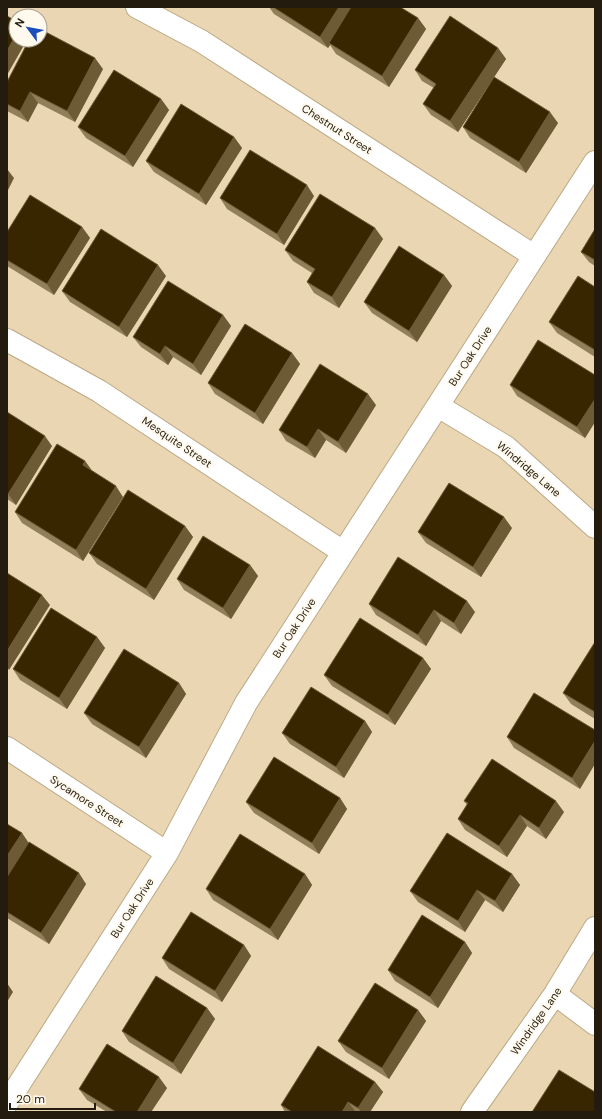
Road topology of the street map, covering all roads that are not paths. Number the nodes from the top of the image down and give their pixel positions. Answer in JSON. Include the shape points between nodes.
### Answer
{"nodes":[{"id":1,"x":138,"y":7,"type":"edge"},
{"id":2,"x":595,"y":162,"type":"edge"},
{"id":3,"x":534,"y":256,"type":"junction"},
{"id":4,"x":7,"y":340,"type":"edge"},
{"id":5,"x":438,"y":406,"type":"junction"},
{"id":6,"x":589,"y":521,"type":"edge"},
{"id":7,"x":343,"y":552,"type":"junction"},
{"id":8,"x":7,"y":748,"type":"edge"},
{"id":9,"x":167,"y":853,"type":"junction"},
{"id":10,"x":595,"y":928,"type":"edge"},
{"id":11,"x":555,"y":994,"type":"junction"},
{"id":12,"x":595,"y":1024,"type":"edge"},
{"id":13,"x":7,"y":1103,"type":"edge"},
{"id":14,"x":472,"y":1112,"type":"edge"}],
"edges":[{"from":1,"to":3,"type":"street","name":"Chestnut Street","via":[[201,41]]},
{"from":2,"to":3,"type":"street","name":"Bur Oak Drive"},
{"from":3,"to":5,"type":"street","name":"Bur Oak Drive"},
{"from":4,"to":7,"type":"street","name":"Mesquite Street","via":[[99,390]]},
{"from":5,"to":6,"type":"street","name":"Windridge Lane","via":[[506,447]]},
{"from":5,"to":7,"type":"street","name":"Bur Oak Drive"},
{"from":7,"to":9,"type":"street","name":"Bur Oak Drive","via":[[246,703]]},
{"from":8,"to":9,"type":"street","name":"Sycamore Street"},
{"from":9,"to":13,"type":"street","name":"Bur Oak Drive"},
{"from":10,"to":11,"type":"street","name":"Windridge Lane"},
{"from":11,"to":12,"type":"street"},
{"from":11,"to":14,"type":"street","name":"Windridge Lane"}]}
